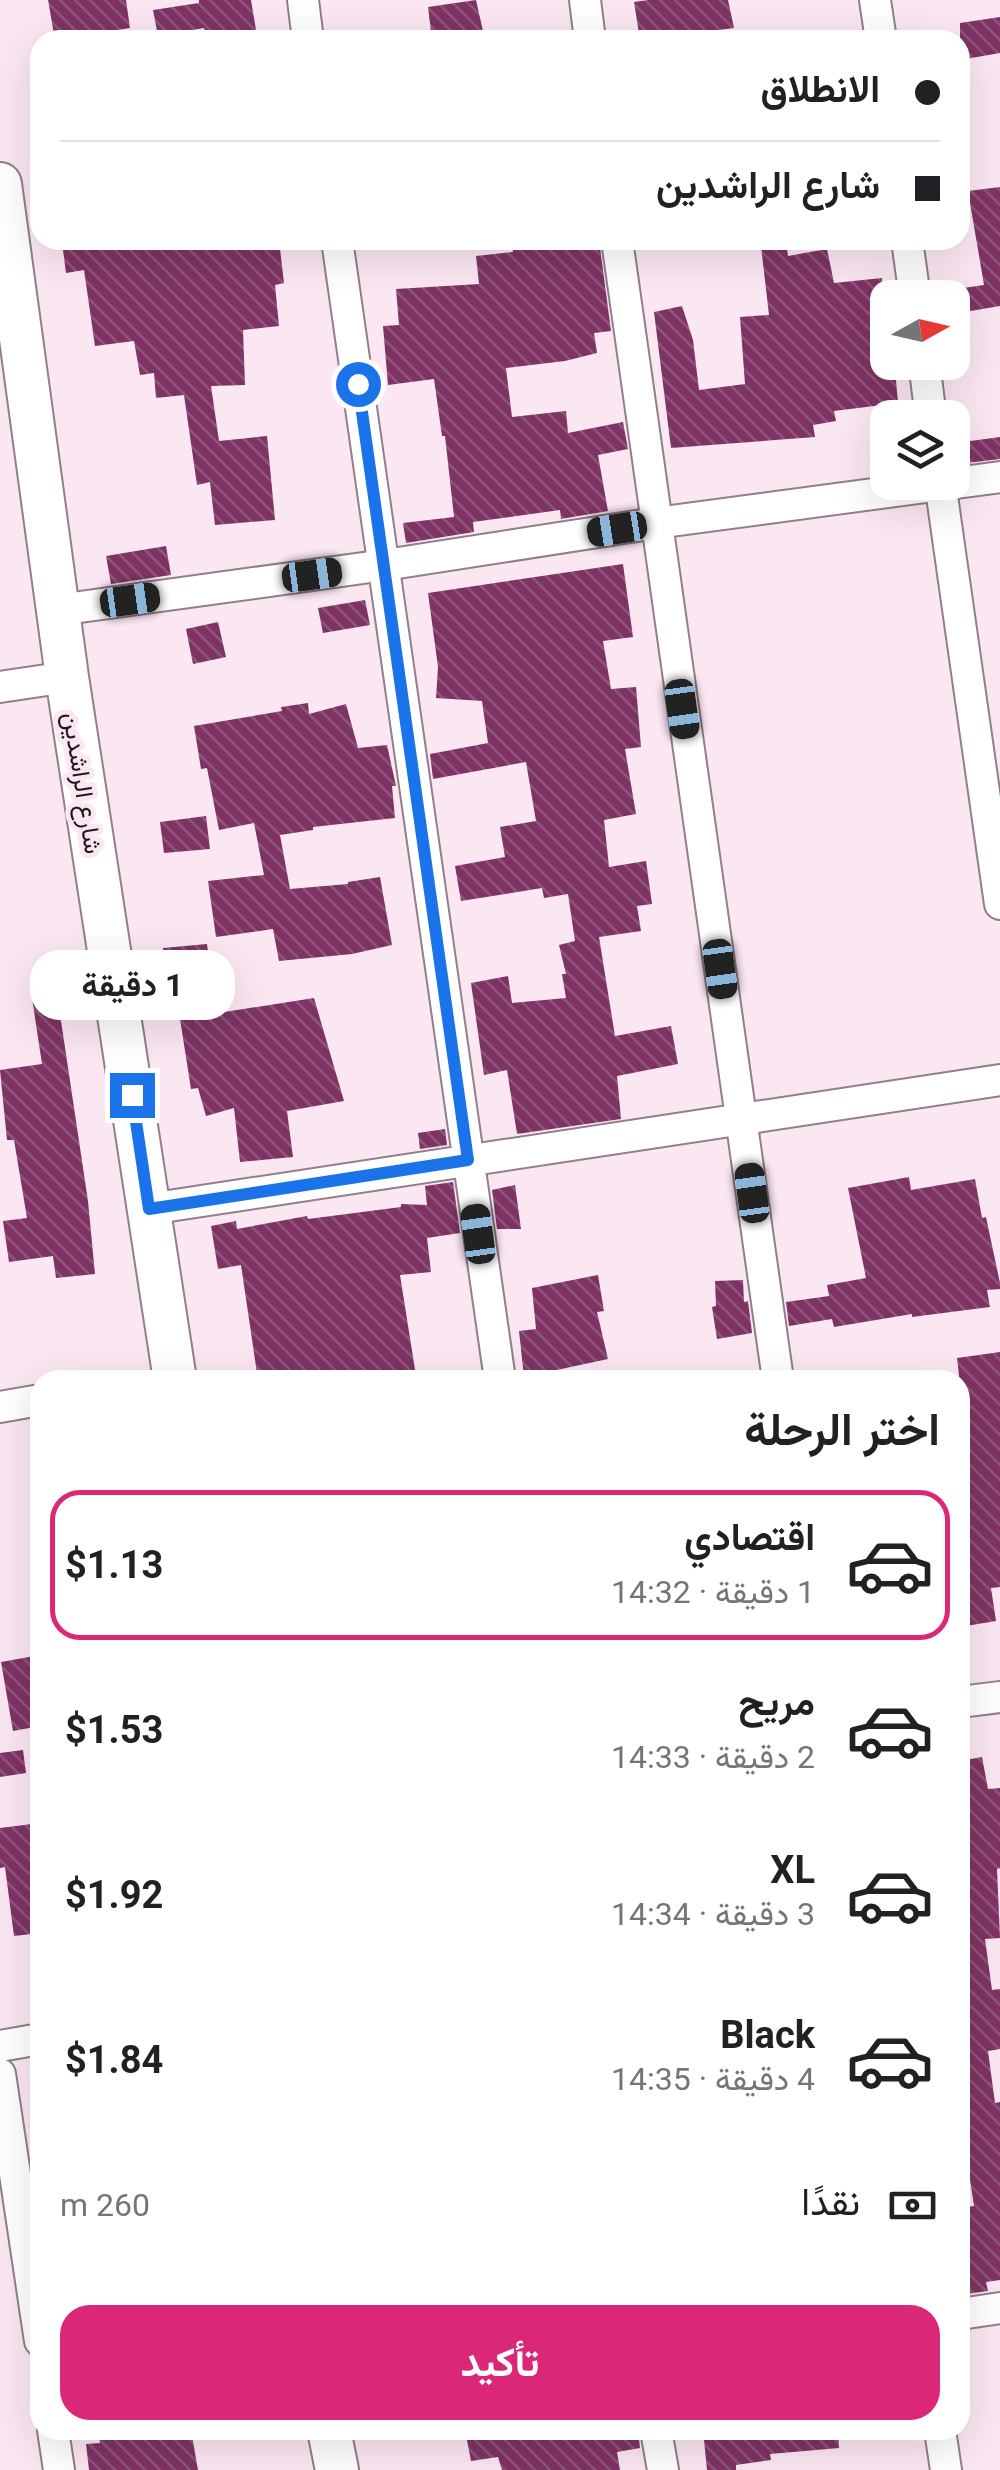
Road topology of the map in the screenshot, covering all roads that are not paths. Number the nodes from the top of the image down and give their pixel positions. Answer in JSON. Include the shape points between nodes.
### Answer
{"nodes":[{"id":1,"x":302,"y":0,"type":"edge"},
{"id":2,"x":584,"y":0,"type":"edge"},
{"id":3,"x":875,"y":0,"type":"edge"},
{"id":4,"x":306,"y":30,"type":"edge"},
{"id":5,"x":588,"y":30,"type":"edge"},
{"id":6,"x":879,"y":30,"type":"edge"},
{"id":7,"x":0,"y":184,"type":"edge"},
{"id":8,"x":339,"y":250,"type":"edge"},
{"id":9,"x":618,"y":250,"type":"edge"},
{"id":10,"x":908,"y":250,"type":"edge"},
{"id":11,"x":6,"y":268,"type":"edge"},
{"id":12,"x":913,"y":280,"type":"edge"},
{"id":13,"x":1000,"y":477,"type":"edge"},
{"id":14,"x":970,"y":480,"type":"edge"},
{"id":15,"x":870,"y":494,"type":"edge"},
{"id":16,"x":942,"y":500,"type":"edge"},
{"id":17,"x":656,"y":523,"type":"junction"},
{"id":18,"x":384,"y":565,"type":"junction"},
{"id":19,"x":58,"y":610,"type":"junction"},
{"id":20,"x":67,"y":677,"type":"junction"},
{"id":21,"x":0,"y":688,"type":"edge"},
{"id":22,"x":1000,"y":904,"type":"edge"},
{"id":23,"x":1000,"y":1080,"type":"edge"},
{"id":24,"x":741,"y":1118,"type":"junction"},
{"id":25,"x":468,"y":1160,"type":"junction"},
{"id":26,"x":149,"y":1209,"type":"junction"},
{"id":27,"x":166,"y":1370,"type":"edge"},
{"id":28,"x":499,"y":1370,"type":"edge"},
{"id":29,"x":777,"y":1370,"type":"edge"},
{"id":30,"x":30,"y":1402,"type":"edge"},
{"id":31,"x":0,"y":1407,"type":"edge"},
{"id":32,"x":1000,"y":1697,"type":"edge"},
{"id":33,"x":970,"y":1701,"type":"edge"},
{"id":34,"x":30,"y":2042,"type":"edge"},
{"id":35,"x":0,"y":2046,"type":"edge"},
{"id":36,"x":0,"y":2074,"type":"edge"},
{"id":37,"x":30,"y":2274,"type":"edge"},
{"id":38,"x":1000,"y":2308,"type":"edge"},
{"id":39,"x":970,"y":2312,"type":"edge"},
{"id":40,"x":56,"y":2440,"type":"edge"},
{"id":41,"x":331,"y":2440,"type":"edge"},
{"id":42,"x":658,"y":2440,"type":"edge"},
{"id":43,"x":942,"y":2440,"type":"edge"},
{"id":44,"x":60,"y":2470,"type":"edge"},
{"id":45,"x":337,"y":2470,"type":"edge"},
{"id":46,"x":663,"y":2470,"type":"edge"},
{"id":47,"x":946,"y":2470,"type":"edge"}],
"edges":[{"from":1,"to":4,"type":"street"},
{"from":2,"to":5,"type":"street"},
{"from":3,"to":6,"type":"street"},
{"from":7,"to":11,"type":"street","name":"شارع الراشدين"},
{"from":8,"to":18,"type":"street"},
{"from":9,"to":17,"type":"street"},
{"from":10,"to":12,"type":"street"},
{"from":11,"to":19,"type":"street","name":"شارع الراشدين"},
{"from":13,"to":14,"type":"street"},
{"from":15,"to":17,"type":"street"},
{"from":16,"to":22,"type":"street"},
{"from":17,"to":18,"type":"street"},
{"from":17,"to":24,"type":"street"},
{"from":18,"to":19,"type":"street"},
{"from":18,"to":25,"type":"street"},
{"from":19,"to":20,"type":"street","name":"شارع الراشدين"},
{"from":20,"to":21,"type":"street"},
{"from":20,"to":26,"type":"street","name":"شارع الراشدين"},
{"from":23,"to":24,"type":"street"},
{"from":24,"to":25,"type":"street"},
{"from":24,"to":29,"type":"street"},
{"from":25,"to":26,"type":"street"},
{"from":25,"to":28,"type":"street"},
{"from":26,"to":27,"type":"street","name":"شارع الراشدين"},
{"from":30,"to":31,"type":"street"},
{"from":32,"to":33,"type":"street"},
{"from":34,"to":35,"type":"street"},
{"from":36,"to":37,"type":"street"},
{"from":38,"to":39,"type":"street"},
{"from":40,"to":44,"type":"street"},
{"from":41,"to":45,"type":"street"},
{"from":42,"to":46,"type":"street"},
{"from":43,"to":47,"type":"street"}]}
